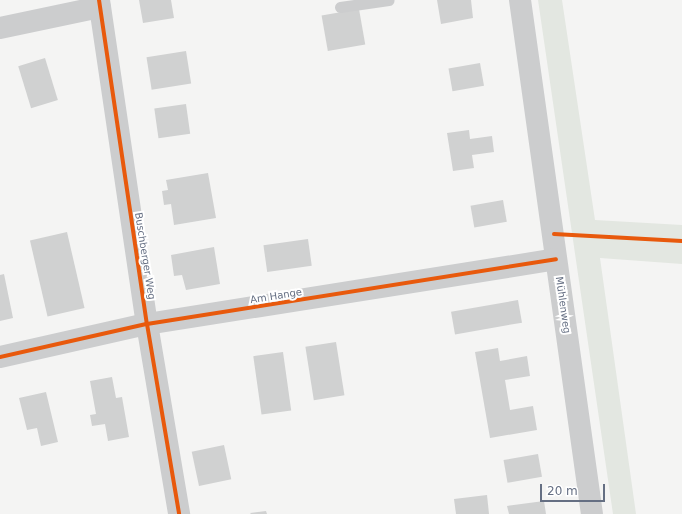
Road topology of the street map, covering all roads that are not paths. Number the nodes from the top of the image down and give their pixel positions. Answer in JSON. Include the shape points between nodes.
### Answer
{"nodes":[{"id":1,"x":389,"y":0,"type":"edge"},
{"id":2,"x":520,"y":0,"type":"edge"},
{"id":3,"x":99,"y":4,"type":"edge"},
{"id":4,"x":340,"y":7,"type":"dead end"},
{"id":5,"x":0,"y":28,"type":"edge"},
{"id":6,"x":556,"y":259,"type":"junction"},
{"id":7,"x":147,"y":324,"type":"junction"},
{"id":8,"x":0,"y":357,"type":"edge"},
{"id":9,"x":179,"y":514,"type":"edge"},
{"id":10,"x":592,"y":514,"type":"edge"}],
"edges":[{"from":1,"to":4,"type":"lane"},
{"from":2,"to":6,"type":"street","name":"Mühlenweg"},
{"from":3,"to":5,"type":"street"},
{"from":3,"to":7,"type":"street","name":"Buschberger Weg"},
{"from":6,"to":7,"type":"street","name":"Am Hange"},
{"from":6,"to":10,"type":"street","name":"Mühlenweg"},
{"from":7,"to":8,"type":"street","name":"Am Hange"},
{"from":7,"to":9,"type":"street","name":"Buschberger Weg"}]}
